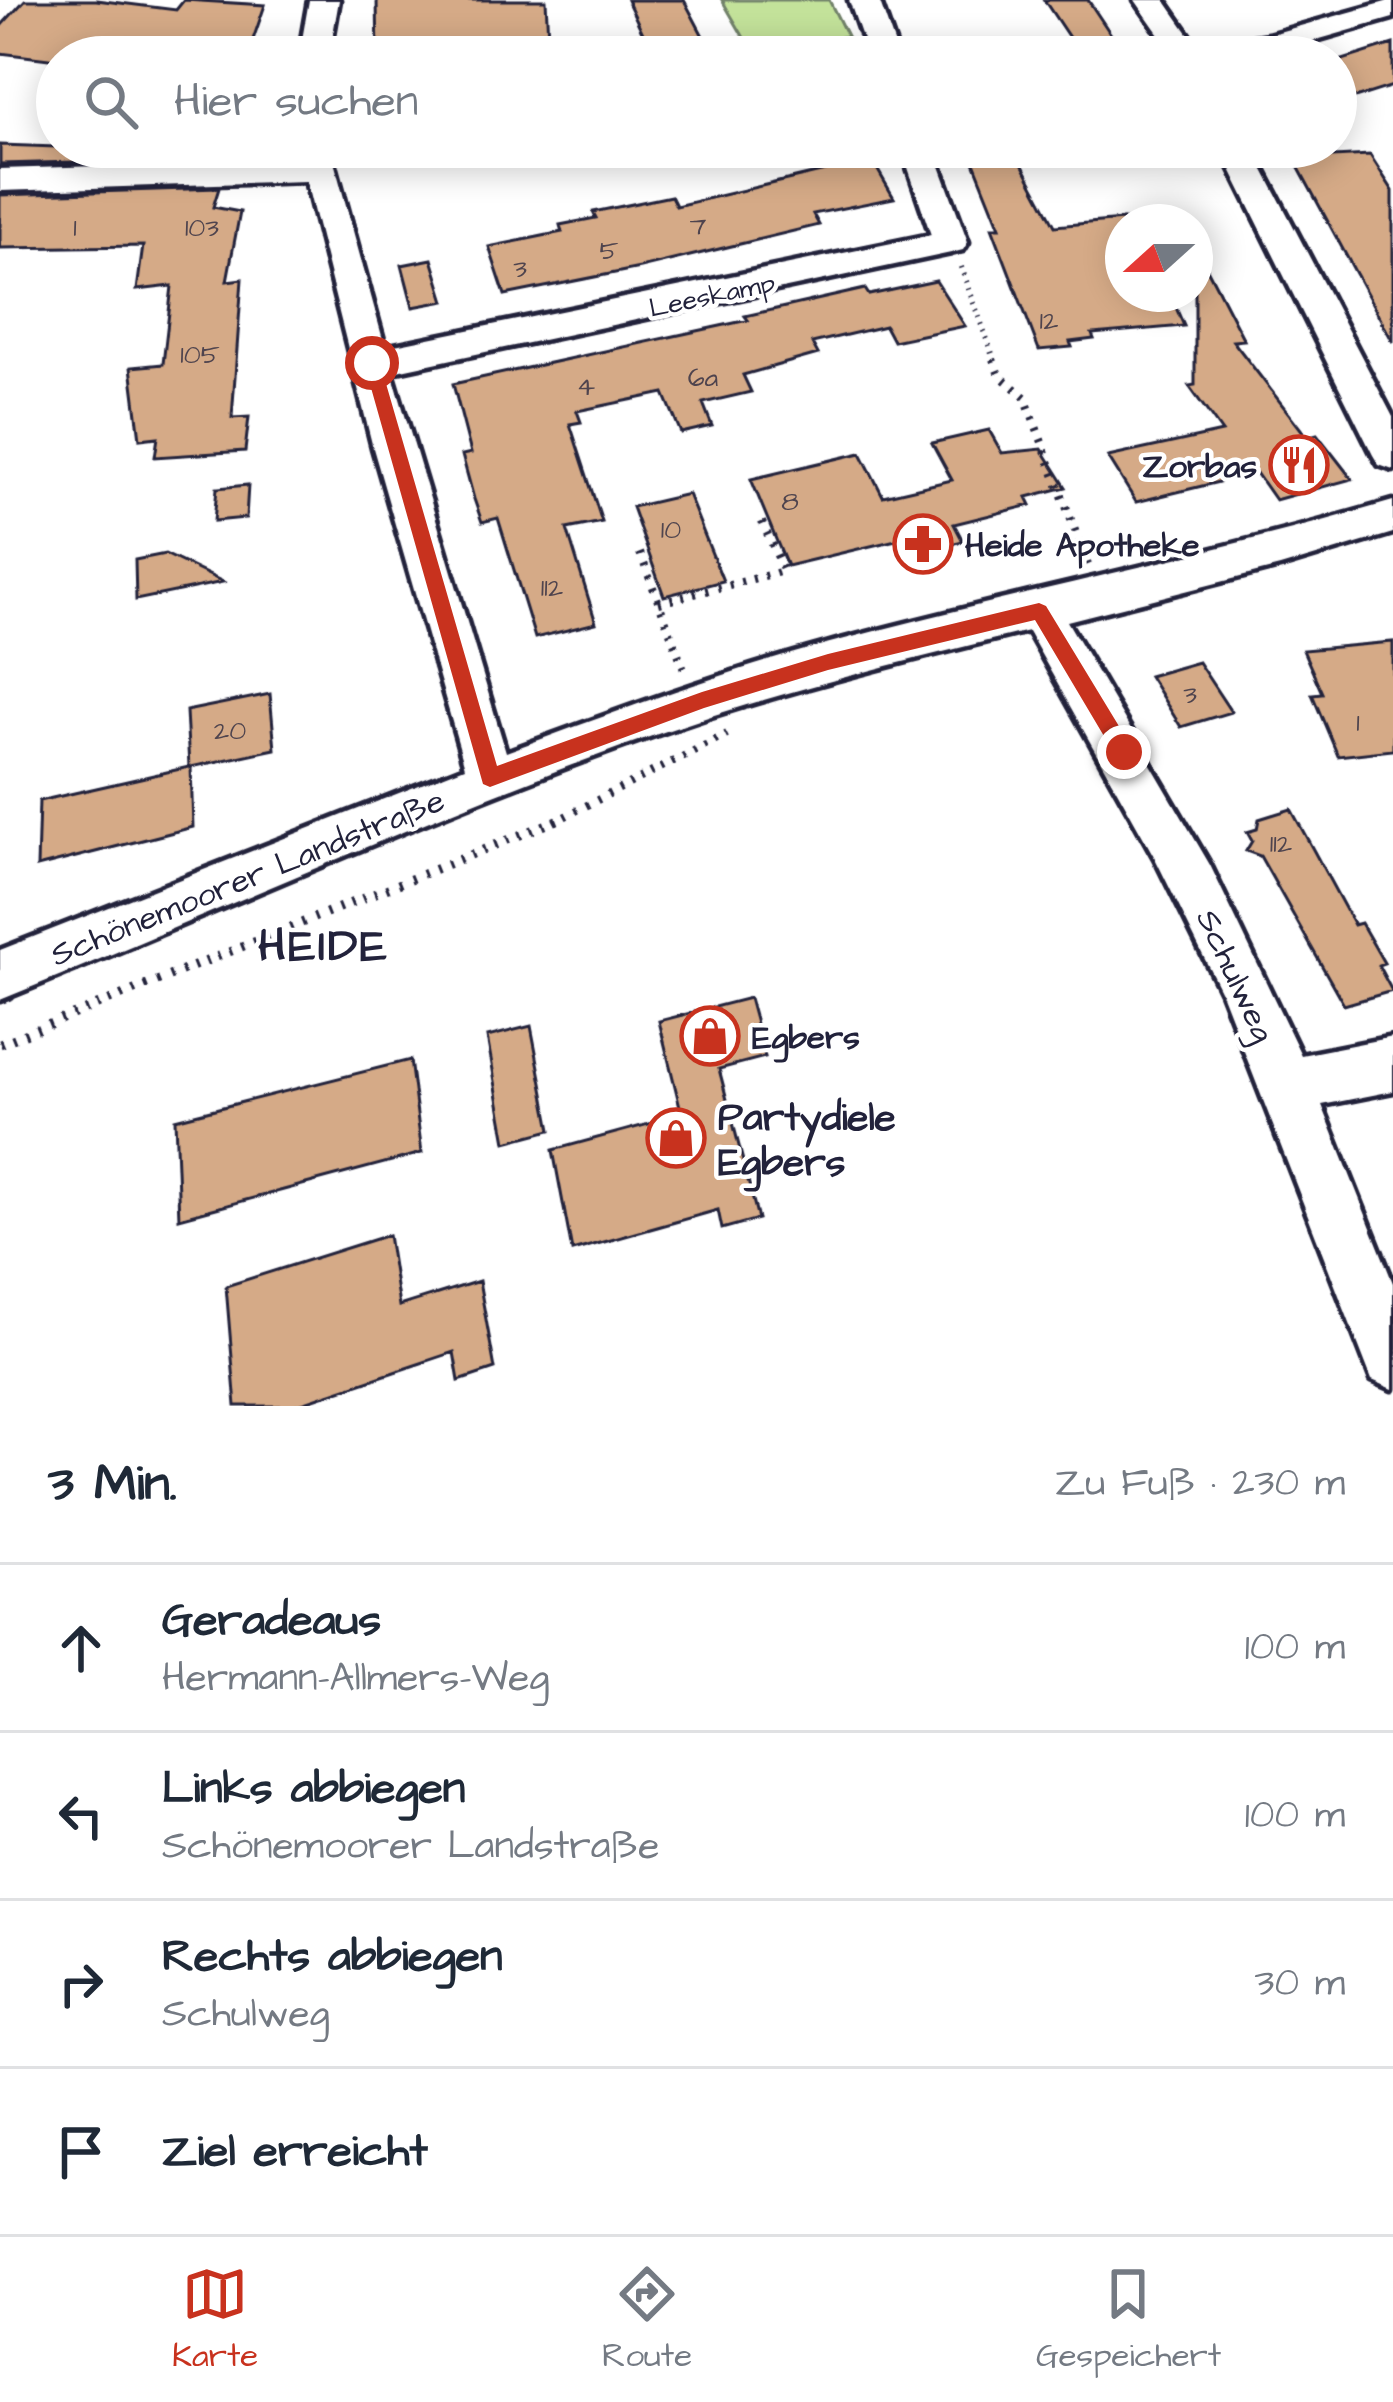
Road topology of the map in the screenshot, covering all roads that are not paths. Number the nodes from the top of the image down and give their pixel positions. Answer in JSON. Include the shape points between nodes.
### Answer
{"nodes":[{"id":1,"x":324,"y":0,"type":"edge"},
{"id":2,"x":864,"y":0,"type":"edge"},
{"id":3,"x":1150,"y":0,"type":"edge"},
{"id":4,"x":1393,"y":9,"type":"edge"},
{"id":5,"x":318,"y":36,"type":"edge"},
{"id":6,"x":877,"y":36,"type":"edge"},
{"id":7,"x":1175,"y":36,"type":"edge"},
{"id":8,"x":1299,"y":36,"type":"edge"},
{"id":9,"x":181,"y":168,"type":"edge"},
{"id":10,"x":318,"y":168,"type":"edge"},
{"id":11,"x":925,"y":168,"type":"edge"},
{"id":12,"x":1247,"y":168,"type":"edge"},
{"id":13,"x":0,"y":180,"type":"edge"},
{"id":14,"x":372,"y":363,"type":"junction"},
{"id":15,"x":1393,"y":455,"type":"edge"},
{"id":16,"x":1393,"y":517,"type":"edge"},
{"id":17,"x":1039,"y":611,"type":"junction"},
{"id":18,"x":490,"y":778,"type":"junction"},
{"id":19,"x":0,"y":975,"type":"edge"},
{"id":20,"x":1393,"y":1064,"type":"edge"},
{"id":21,"x":1288,"y":1085,"type":"junction"},
{"id":22,"x":1393,"y":1359,"type":"edge"}],
"edges":[{"from":1,"to":5,"type":"street"},
{"from":2,"to":6,"type":"street"},
{"from":3,"to":7,"type":"street"},
{"from":4,"to":8,"type":"street"},
{"from":9,"to":13,"type":"street"},
{"from":10,"to":14,"type":"street"},
{"from":11,"to":14,"type":"street","name":"Leeskamp","via":[[951,242]]},
{"from":12,"to":15,"type":"street"},
{"from":14,"to":18,"type":"street"},
{"from":16,"to":17,"type":"street","name":"Schönemoorer Landstraße"},
{"from":17,"to":18,"type":"street","name":"Schönemoorer Landstraße","via":[[828,662],[721,714]]},
{"from":17,"to":21,"type":"street","name":"Schulweg","via":[[1215,925]]},
{"from":18,"to":19,"type":"street","name":"Schönemoorer Landstraße"},
{"from":20,"to":21,"type":"street"},
{"from":21,"to":22,"type":"street","name":"Schulweg"}]}
